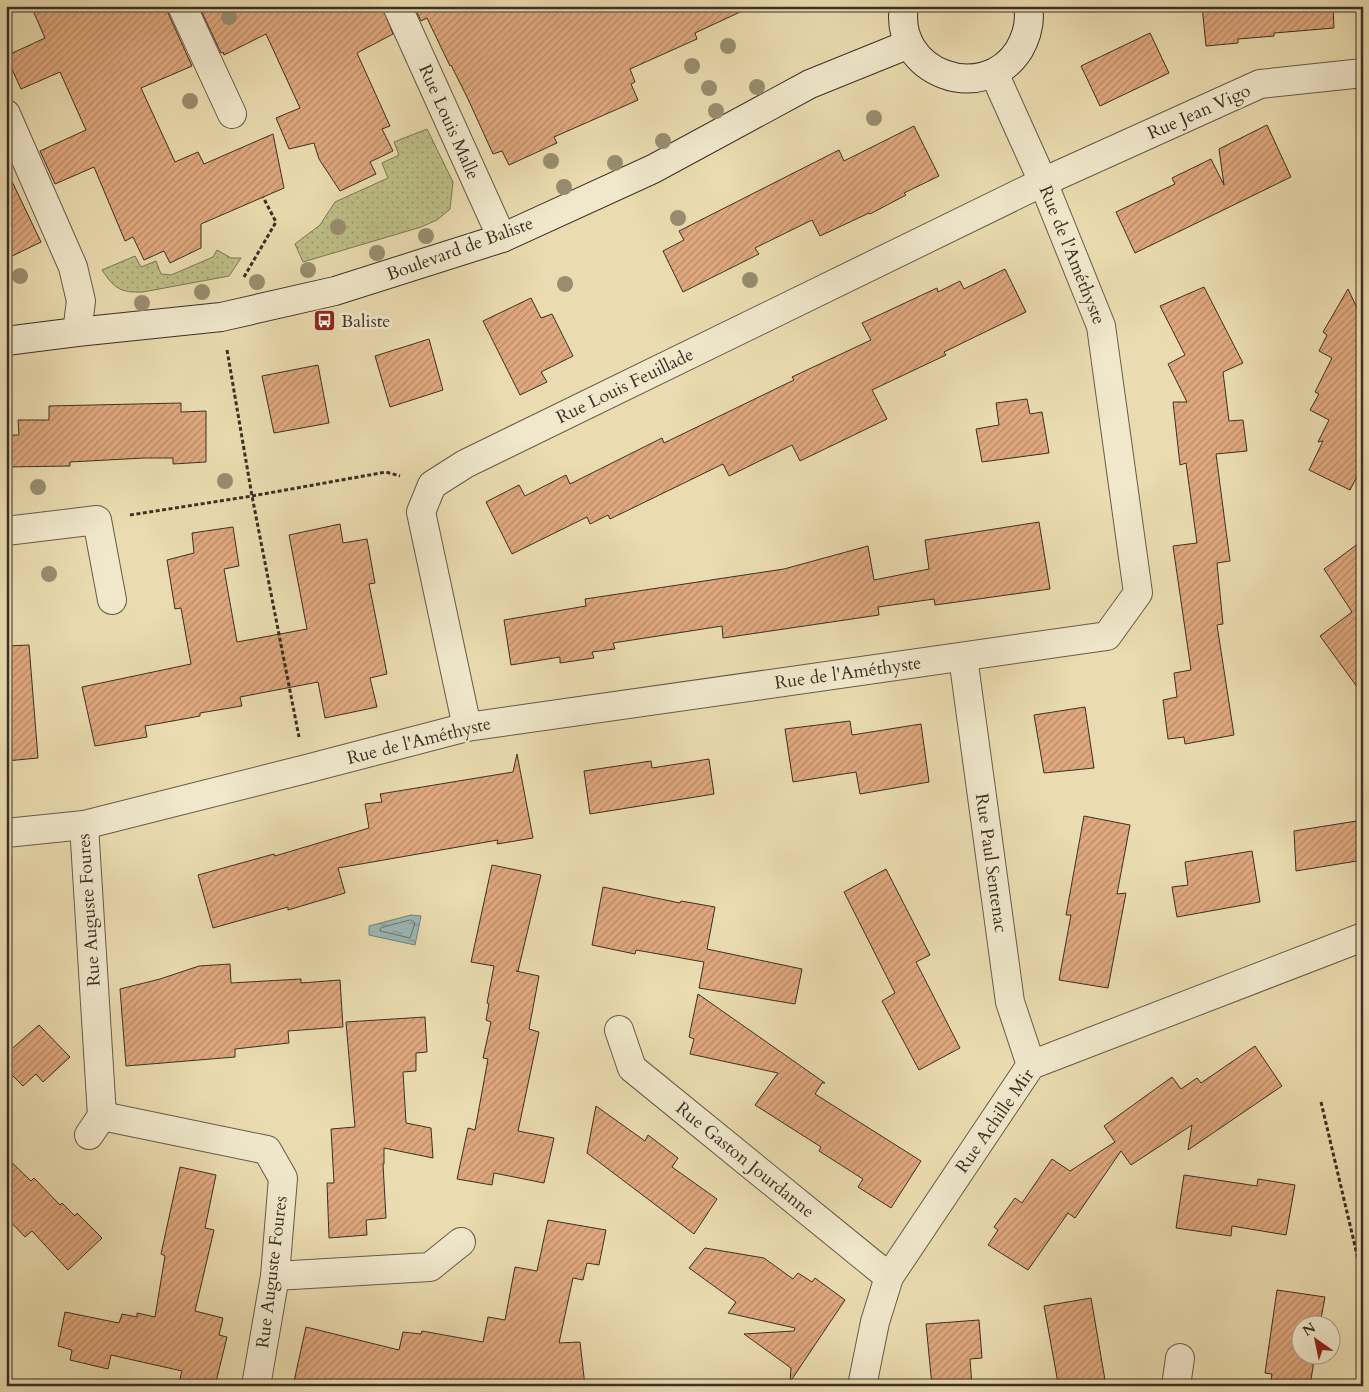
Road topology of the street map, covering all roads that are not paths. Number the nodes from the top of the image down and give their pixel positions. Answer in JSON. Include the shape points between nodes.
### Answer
{"nodes":[{"id":1,"x":182,"y":6,"type":"edge"},
{"id":2,"x":397,"y":6,"type":"edge"},
{"id":3,"x":904,"y":6,"type":"edge"},
{"id":4,"x":1028,"y":6,"type":"edge"},
{"id":5,"x":909,"y":44,"type":"junction"},
{"id":6,"x":994,"y":73,"type":"junction"},
{"id":7,"x":1363,"y":73,"type":"edge"},
{"id":8,"x":6,"y":114,"type":"edge"},
{"id":9,"x":232,"y":114,"type":"dead end"},
{"id":10,"x":12,"y":147,"type":"edge"},
{"id":11,"x":1043,"y":182,"type":"junction"},
{"id":12,"x":502,"y":238,"type":"junction"},
{"id":13,"x":77,"y":332,"type":"junction"},
{"id":14,"x":6,"y":341,"type":"edge"},
{"id":15,"x":6,"y":531,"type":"edge"},
{"id":16,"x":112,"y":600,"type":"dead end"},
{"id":17,"x":963,"y":657,"type":"junction"},
{"id":18,"x":466,"y":727,"type":"junction"},
{"id":19,"x":84,"y":825,"type":"junction"},
{"id":20,"x":6,"y":833,"type":"edge"},
{"id":21,"x":1363,"y":937,"type":"edge"},
{"id":22,"x":619,"y":1030,"type":"dead end"},
{"id":23,"x":1031,"y":1065,"type":"junction"},
{"id":24,"x":461,"y":1242,"type":"dead end"},
{"id":25,"x":275,"y":1276,"type":"junction"},
{"id":26,"x":889,"y":1277,"type":"junction"},
{"id":27,"x":1180,"y":1358,"type":"dead end"},
{"id":28,"x":256,"y":1386,"type":"edge"},
{"id":29,"x":862,"y":1386,"type":"edge"},
{"id":30,"x":1176,"y":1386,"type":"edge"}],
"edges":[{"from":1,"to":9,"type":"street"},
{"from":2,"to":12,"type":"street","name":"Rue Louis Malle"},
{"from":3,"to":5,"type":"street","via":[[902,18]]},
{"from":4,"to":6,"type":"street","via":[[1030,16],[1025,39],[1013,59]]},
{"from":5,"to":6,"type":"street","via":[[924,63],[945,76],[970,79]]},
{"from":5,"to":12,"type":"street","name":"Boulevard de Baliste","via":[[810,84],[653,170]]},
{"from":6,"to":11,"type":"street","name":"Rue de l'Améthyste"},
{"from":7,"to":11,"type":"street","name":"Rue Jean Vigo","via":[[1260,84]]},
{"from":8,"to":10,"type":"street"},
{"from":10,"to":13,"type":"street","via":[[73,267],[80,301]]},
{"from":11,"to":17,"type":"street","name":"Rue de l'Améthyste","via":[[1102,326],[1138,593],[1107,636]]},
{"from":11,"to":18,"type":"street","name":"Rue Louis Feuillade","via":[[465,464],[432,485],[421,512]]},
{"from":12,"to":13,"type":"street","name":"Boulevard de Baliste","via":[[335,291],[221,317]]},
{"from":13,"to":14,"type":"street","name":"Boulevard de Baliste"},
{"from":15,"to":16,"type":"street","via":[[98,520]]},
{"from":17,"to":18,"type":"street","name":"Rue de l'Améthyste"},
{"from":17,"to":23,"type":"street","name":"Rue Paul Sentenac","via":[[1010,1002]]},
{"from":18,"to":19,"type":"street","name":"Rue de l'Améthyste"},
{"from":19,"to":20,"type":"street","name":"Rue de l'Améthyste"},
{"from":19,"to":25,"type":"street","name":"Rue Auguste Foures","via":[[96,1126],[267,1150],[283,1178]]},
{"from":21,"to":23,"type":"street","name":"Rue Achille Mir"},
{"from":22,"to":26,"type":"street","name":"Rue Gaston Jourdanne","via":[[632,1068]]},
{"from":23,"to":26,"type":"street","name":"Rue Achille Mir"},
{"from":24,"to":25,"type":"street","via":[[430,1267]]},
{"from":25,"to":28,"type":"street","name":"Rue Auguste Foures"},
{"from":26,"to":29,"type":"street","name":"Rue Achille Mir","via":[[875,1322]]},
{"from":27,"to":30,"type":"street"}]}
